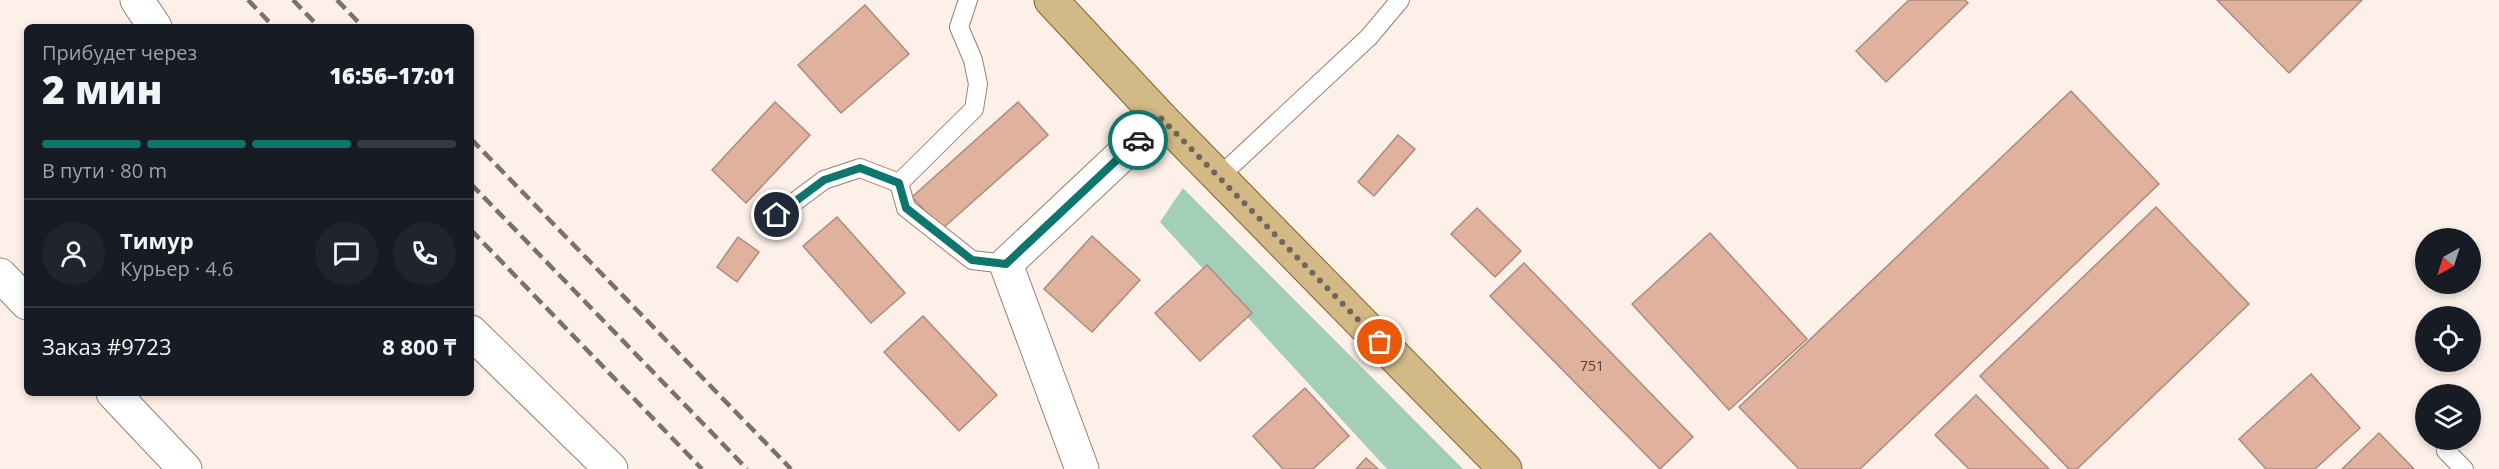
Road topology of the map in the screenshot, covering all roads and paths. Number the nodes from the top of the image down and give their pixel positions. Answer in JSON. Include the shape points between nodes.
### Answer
{"nodes":[{"id":1,"x":137,"y":0,"type":"edge"},
{"id":2,"x":968,"y":0,"type":"edge"},
{"id":3,"x":1051,"y":0,"type":"edge"},
{"id":4,"x":1400,"y":0,"type":"edge"},
{"id":5,"x":153,"y":24,"type":"edge"},
{"id":6,"x":1161,"y":118,"type":"junction"},
{"id":7,"x":1219,"y":177,"type":"junction"},
{"id":8,"x":899,"y":183,"type":"junction"},
{"id":9,"x":777,"y":215,"type":"dead end"},
{"id":10,"x":1006,"y":264,"type":"junction"},
{"id":11,"x":0,"y":274,"type":"edge"},
{"id":12,"x":24,"y":300,"type":"edge"},
{"id":13,"x":474,"y":335,"type":"edge"},
{"id":14,"x":116,"y":396,"type":"edge"},
{"id":15,"x":2446,"y":451,"type":"dead end"},
{"id":16,"x":185,"y":469,"type":"edge"},
{"id":17,"x":611,"y":469,"type":"edge"},
{"id":18,"x":1082,"y":469,"type":"edge"},
{"id":19,"x":1505,"y":469,"type":"edge"},
{"id":20,"x":2464,"y":469,"type":"edge"}],
"edges":[{"from":1,"to":5,"type":"street"},
{"from":2,"to":8,"type":"lane","via":[[959,27],[978,84],[974,109]]},
{"from":3,"to":6,"type":"main road"},
{"from":4,"to":7,"type":"lane","via":[[1369,37]]},
{"from":6,"to":7,"type":"main road"},
{"from":6,"to":10,"type":"street"},
{"from":7,"to":19,"type":"main road"},
{"from":8,"to":9,"type":"lane","via":[[860,168],[824,180]]},
{"from":8,"to":10,"type":"lane","via":[[906,208],[972,260]]},
{"from":10,"to":18,"type":"street"},
{"from":11,"to":12,"type":"street"},
{"from":13,"to":17,"type":"street"},
{"from":14,"to":16,"type":"street"},
{"from":15,"to":20,"type":"lane"}]}
